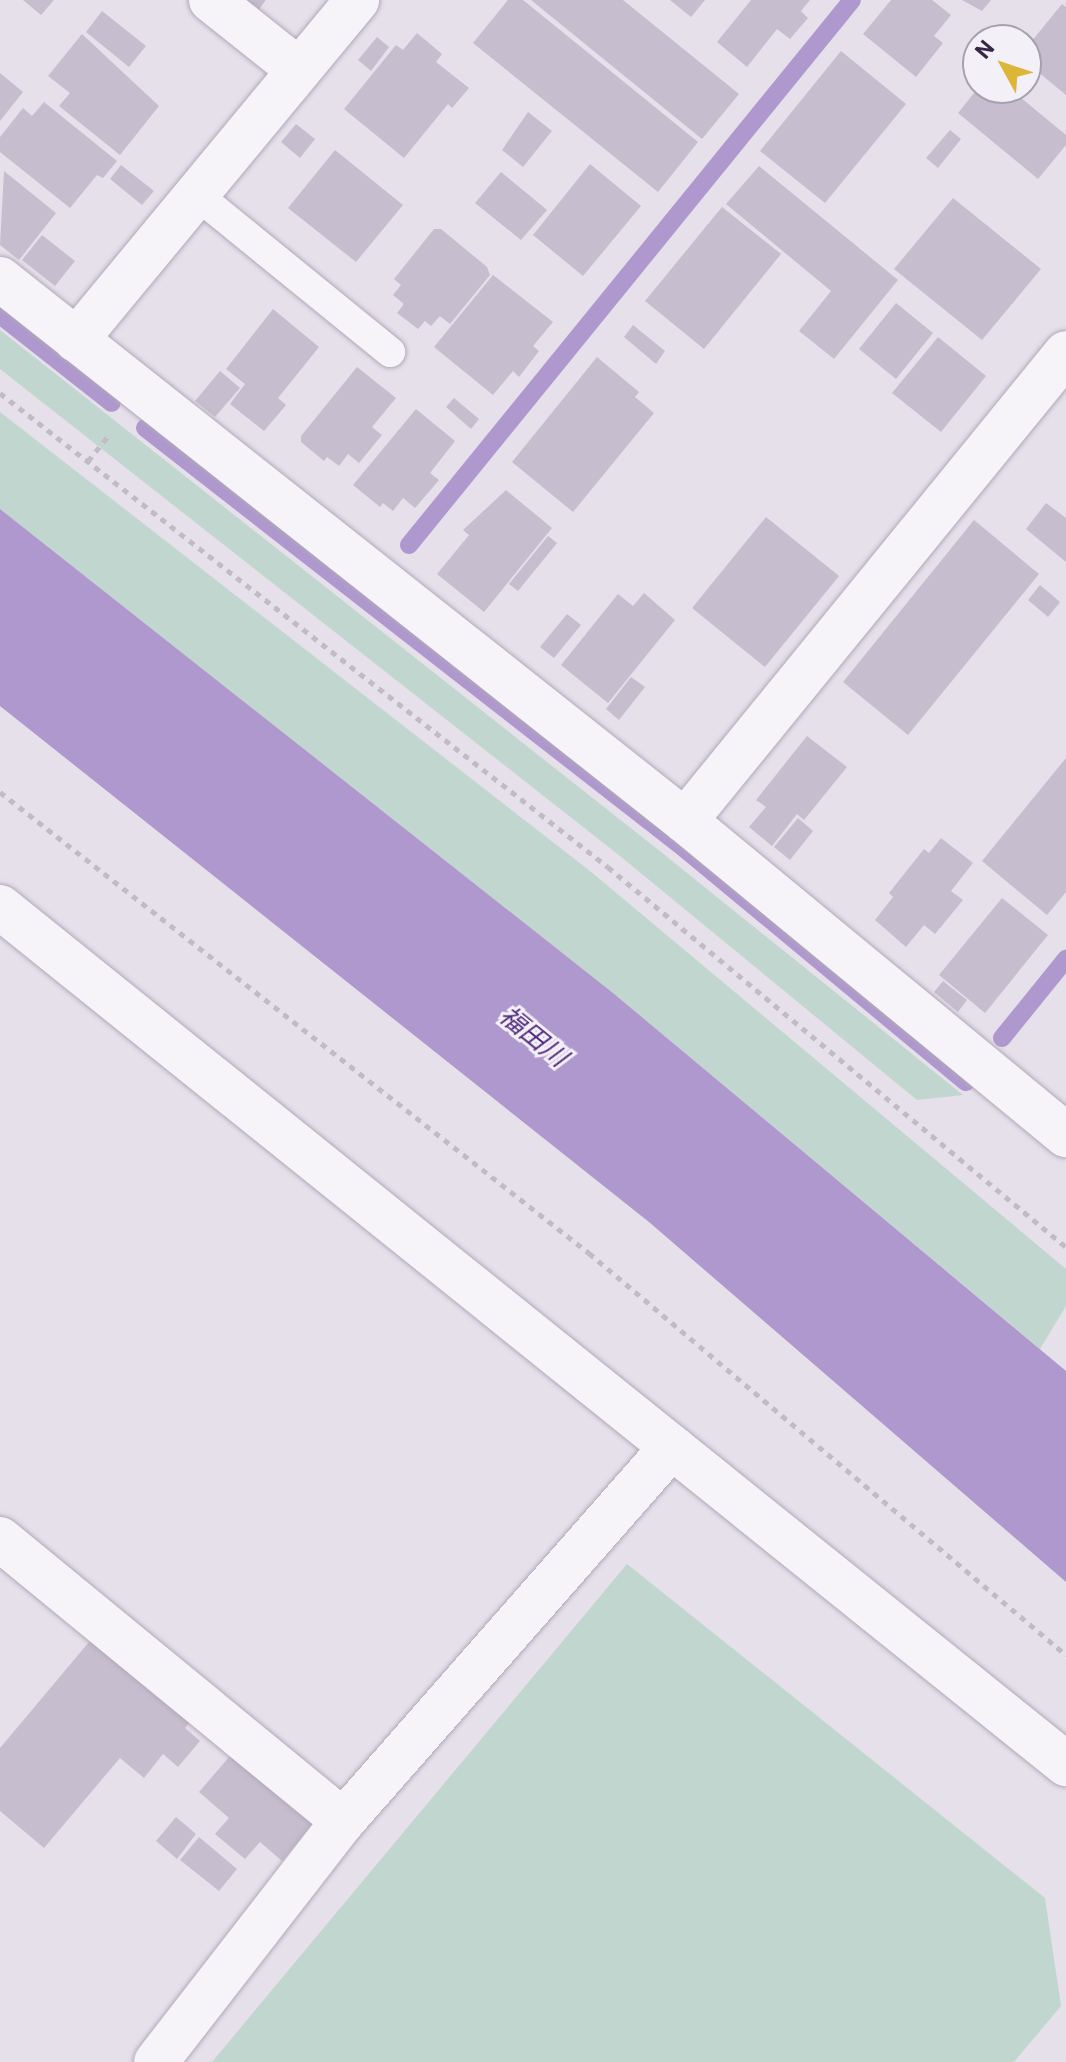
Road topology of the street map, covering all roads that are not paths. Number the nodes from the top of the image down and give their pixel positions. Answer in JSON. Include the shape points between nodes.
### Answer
{"nodes":[{"id":1,"x":211,"y":0,"type":"edge"},
{"id":2,"x":357,"y":0,"type":"edge"},
{"id":3,"x":299,"y":70,"type":"junction"},
{"id":4,"x":197,"y":195,"type":"junction"},
{"id":5,"x":0,"y":279,"type":"edge"},
{"id":6,"x":76,"y":340,"type":"junction"},
{"id":7,"x":390,"y":352,"type":"dead end"},
{"id":8,"x":1066,"y":353,"type":"edge"},
{"id":9,"x":685,"y":821,"type":"junction"},
{"id":10,"x":0,"y":907,"type":"edge"},
{"id":11,"x":1066,"y":1135,"type":"edge"},
{"id":12,"x":672,"y":1447,"type":"junction"},
{"id":13,"x":0,"y":1539,"type":"edge"},
{"id":14,"x":1066,"y":1764,"type":"edge"},
{"id":15,"x":343,"y":1821,"type":"junction"},
{"id":16,"x":156,"y":2062,"type":"edge"}],
"edges":[{"from":1,"to":3,"type":"street"},
{"from":2,"to":3,"type":"street"},
{"from":3,"to":4,"type":"street"},
{"from":4,"to":6,"type":"street"},
{"from":4,"to":7,"type":"lane"},
{"from":5,"to":6,"type":"street"},
{"from":6,"to":9,"type":"street"},
{"from":8,"to":9,"type":"street"},
{"from":9,"to":11,"type":"street"},
{"from":10,"to":12,"type":"street"},
{"from":12,"to":14,"type":"street"},
{"from":12,"to":15,"type":"street"},
{"from":13,"to":15,"type":"street"},
{"from":15,"to":16,"type":"street"}]}
